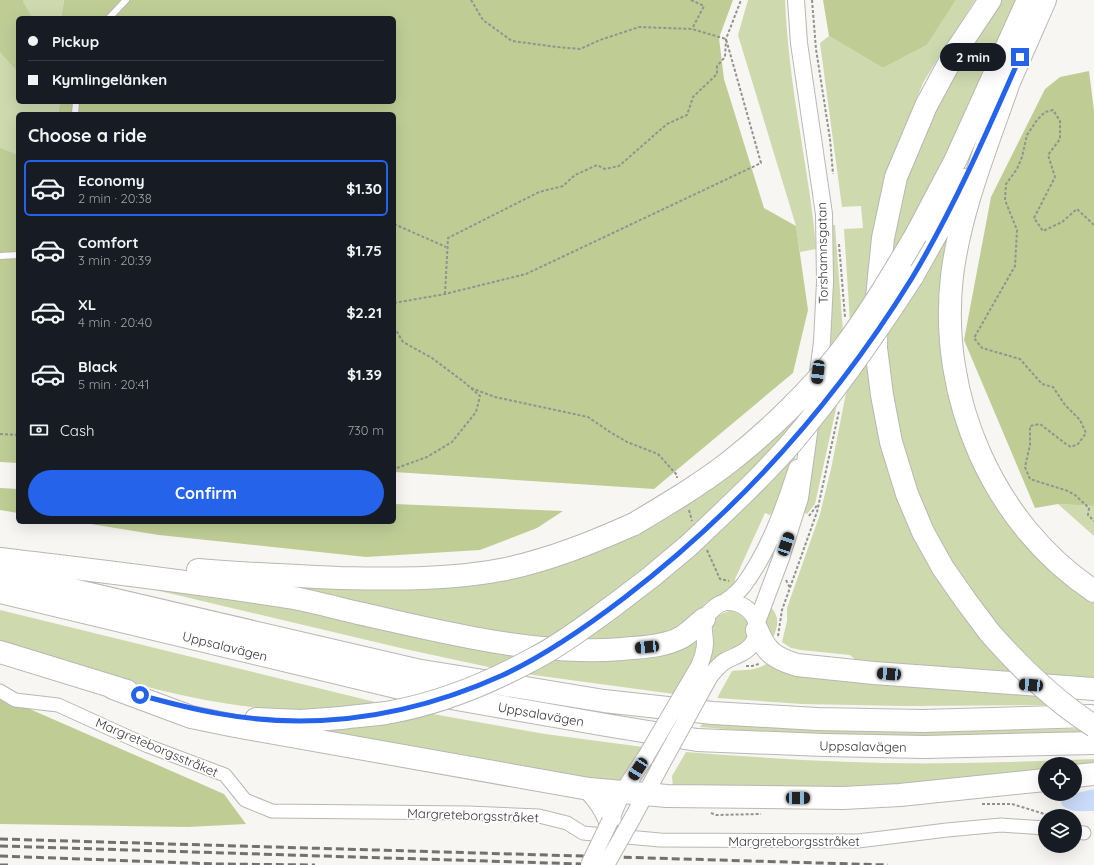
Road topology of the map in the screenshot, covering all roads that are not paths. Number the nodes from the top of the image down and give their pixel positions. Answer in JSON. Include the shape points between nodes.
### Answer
{"nodes":[{"id":1,"x":126,"y":0,"type":"edge"},
{"id":2,"x":796,"y":0,"type":"edge"},
{"id":3,"x":990,"y":0,"type":"edge"},
{"id":4,"x":1028,"y":0,"type":"edge"},
{"id":5,"x":1045,"y":0,"type":"edge"},
{"id":6,"x":111,"y":16,"type":"edge"},
{"id":7,"x":1008,"y":85,"type":"junction"},
{"id":8,"x":16,"y":255,"type":"edge"},
{"id":9,"x":0,"y":256,"type":"edge"},
{"id":10,"x":809,"y":434,"type":"junction"},
{"id":11,"x":0,"y":552,"type":"edge"},
{"id":12,"x":0,"y":559,"type":"edge"},
{"id":13,"x":0,"y":572,"type":"edge"},
{"id":14,"x":1094,"y":591,"type":"edge"},
{"id":15,"x":0,"y":592,"type":"edge"},
{"id":16,"x":725,"y":602,"type":"junction"},
{"id":17,"x":704,"y":619,"type":"junction"},
{"id":18,"x":757,"y":626,"type":"junction"},
{"id":19,"x":0,"y":652,"type":"edge"},
{"id":20,"x":704,"y":671,"type":"junction"},
{"id":21,"x":113,"y":688,"type":"junction"},
{"id":22,"x":1094,"y":689,"type":"edge"},
{"id":23,"x":0,"y":691,"type":"edge"},
{"id":24,"x":1094,"y":716,"type":"edge"},
{"id":25,"x":1094,"y":726,"type":"edge"},
{"id":26,"x":1094,"y":743,"type":"edge"},
{"id":27,"x":1094,"y":774,"type":"edge"},
{"id":28,"x":1082,"y":775,"type":"edge"},
{"id":29,"x":1038,"y":781,"type":"edge"},
{"id":30,"x":589,"y":789,"type":"junction"},
{"id":31,"x":622,"y":793,"type":"junction"},
{"id":32,"x":645,"y":795,"type":"junction"},
{"id":33,"x":610,"y":821,"type":"junction"},
{"id":34,"x":1038,"y":828,"type":"edge"},
{"id":35,"x":589,"y":865,"type":"edge"},
{"id":36,"x":606,"y":865,"type":"edge"}],
"edges":[{"from":1,"to":6,"type":"lane"},
{"from":2,"to":10,"type":"street","name":"Torshamnsgatan","via":[[799,42],[824,214],[825,282],[822,342]]},
{"from":3,"to":25,"type":"highway","bridge":true,"via":[[954,54],[926,106],[896,177],[882,238],[877,297],[876,348],[882,395],[891,442],[907,494],[923,532],[943,568],[1010,656],[1058,700]]},
{"from":4,"to":11,"type":"highway","bridge":true,"via":[[956,159],[916,235],[897,269],[842,350],[774,423],[729,462],[691,490],[634,524],[586,546],[545,559],[465,576],[395,579],[267,576]]},
{"from":5,"to":7,"type":"highway"},
{"from":7,"to":14,"type":"highway","via":[[971,191],[958,244],[950,301],[952,357],[959,394],[970,430],[983,463],[1002,496],[1024,527],[1050,555]]},
{"from":7,"to":21,"type":"highway","bridge":true,"via":[[953,204],[912,277],[877,332],[848,371],[792,442],[727,510],[651,577],[577,632],[538,657],[463,692],[386,712],[340,718],[301,721],[215,714]]},
{"from":8,"to":9,"type":"lane"},
{"from":10,"to":16,"type":"street","name":"Torshamnsgatan","via":[[782,512],[764,550],[743,586]]},
{"from":10,"to":18,"type":"street","name":"Torshamnsgatan","via":[[800,498]]},
{"from":12,"to":17,"type":"highway","via":[[296,598],[456,635],[552,649],[604,650],[647,647],[681,637]]},
{"from":13,"to":24,"type":"highway","name":"Uppsalavägen","via":[[416,670],[604,701],[713,713],[817,720],[923,721]]},
{"from":15,"to":26,"type":"highway","name":"Uppsalavägen","via":[[417,692],[698,740],[925,747]]},
{"from":16,"to":17,"type":"street","name":"Torshamnsgatan"},
{"from":16,"to":18,"type":"street","via":[[743,606],[752,614]]},
{"from":17,"to":20,"type":"street"},
{"from":18,"to":20,"type":"street","name":"Torshamnsgatan","via":[[755,640],[750,648],[717,668]]},
{"from":18,"to":22,"type":"highway","via":[[763,644],[771,652],[797,665]]},
{"from":19,"to":21,"type":"highway"},
{"from":20,"to":31,"type":"street","bridge":true},
{"from":20,"to":32,"type":"street","bridge":true},
{"from":21,"to":30,"type":"highway","via":[[191,717]]},
{"from":23,"to":34,"type":"street","name":"Margreteborgsstråket","via":[[15,700],[58,705],[148,746],[225,775],[246,800],[272,811],[539,816],[567,823],[582,833],[660,840],[858,841],[1001,825]]},
{"from":27,"to":28,"type":"highway"},
{"from":29,"to":32,"type":"highway","via":[[900,795],[843,798]]},
{"from":30,"to":31,"type":"highway"},
{"from":30,"to":33,"type":"highway","via":[[598,797]]},
{"from":31,"to":32,"type":"highway"},
{"from":31,"to":33,"type":"street"},
{"from":32,"to":36,"type":"street","bridge":true},
{"from":33,"to":35,"type":"street","bridge":true}]}
